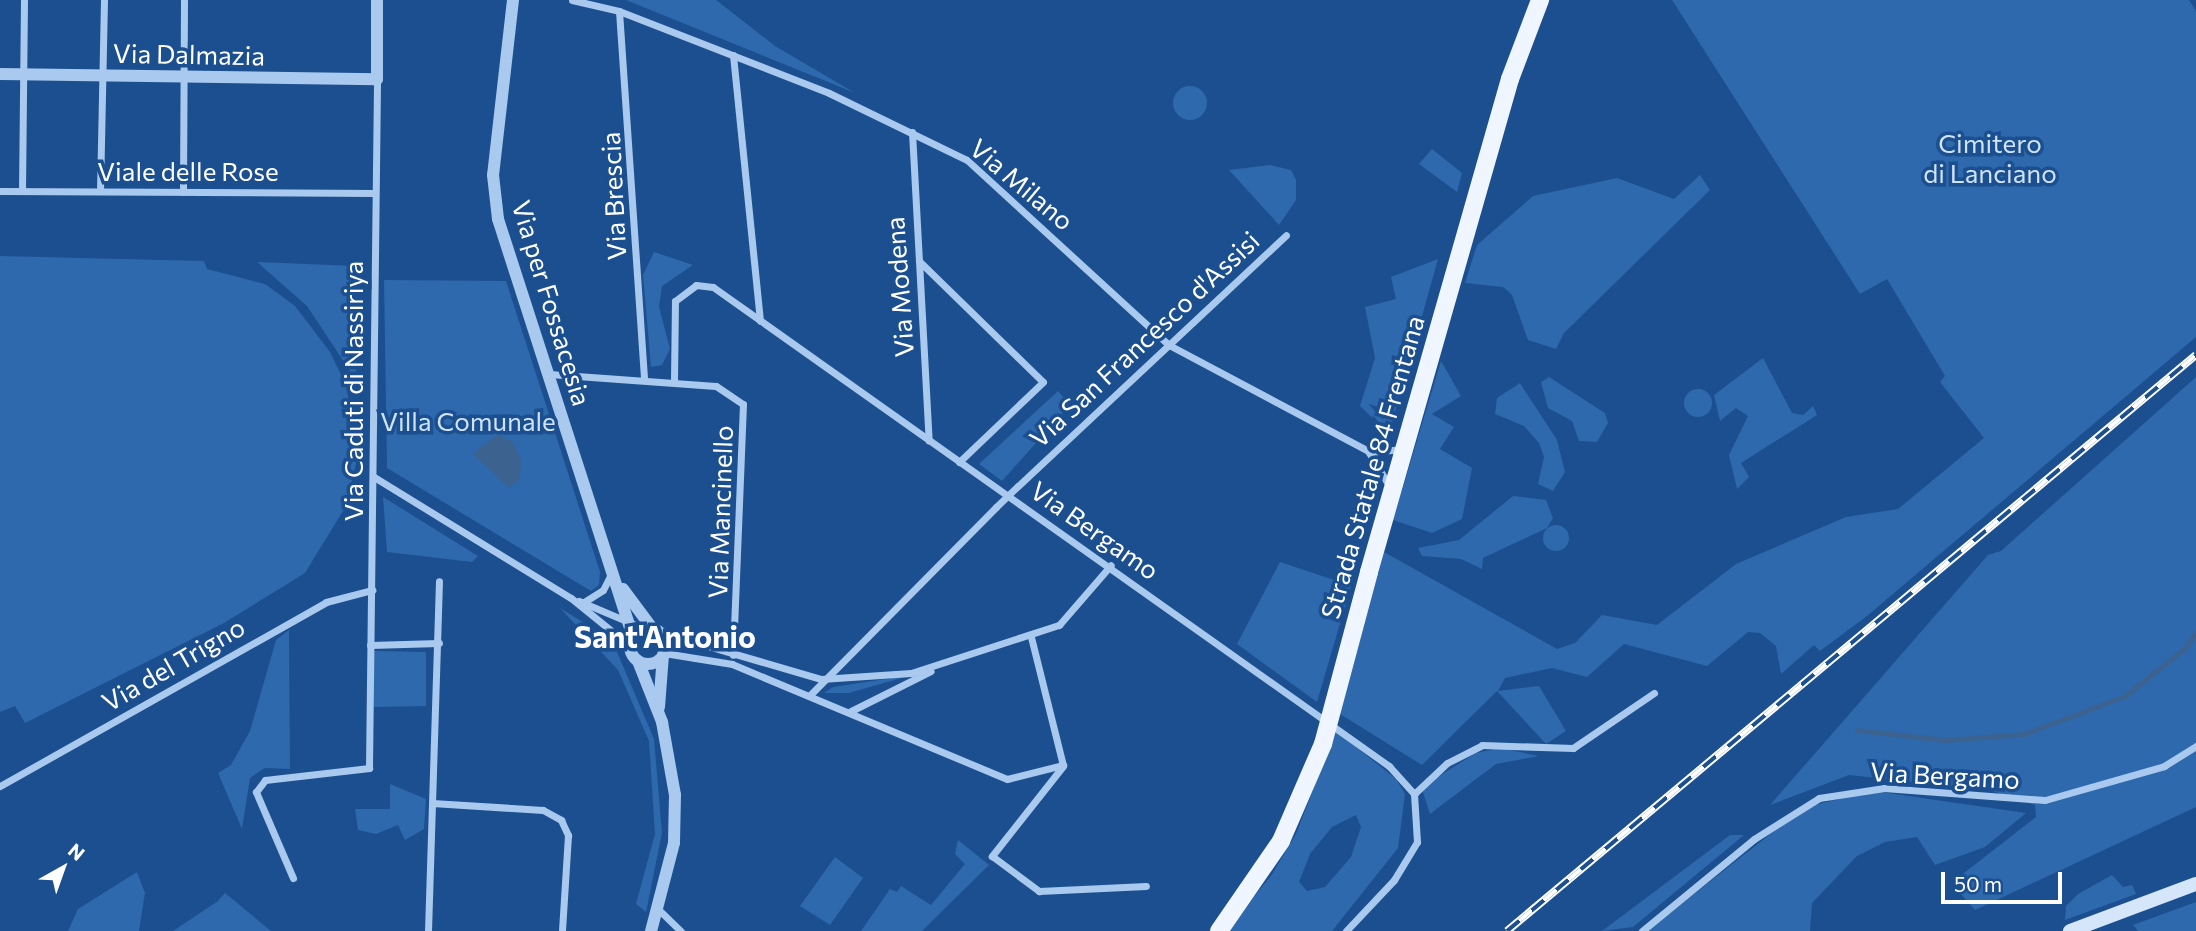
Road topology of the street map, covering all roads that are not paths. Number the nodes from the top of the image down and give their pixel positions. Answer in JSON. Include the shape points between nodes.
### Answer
{"nodes":[{"id":1,"x":24,"y":0,"type":"edge"},
{"id":2,"x":104,"y":0,"type":"edge"},
{"id":3,"x":184,"y":0,"type":"edge"},
{"id":4,"x":377,"y":0,"type":"edge"},
{"id":5,"x":572,"y":0,"type":"edge"},
{"id":6,"x":611,"y":0,"type":"edge"},
{"id":7,"x":1540,"y":0,"type":"edge"},
{"id":8,"x":511,"y":2,"type":"edge"},
{"id":9,"x":617,"y":10,"type":"junction"},
{"id":10,"x":733,"y":55,"type":"junction"},
{"id":11,"x":0,"y":74,"type":"edge"},
{"id":12,"x":23,"y":74,"type":"junction"},
{"id":13,"x":103,"y":76,"type":"junction"},
{"id":14,"x":186,"y":77,"type":"junction"},
{"id":15,"x":377,"y":79,"type":"junction"},
{"id":16,"x":912,"y":132,"type":"junction"},
{"id":17,"x":0,"y":191,"type":"edge"},
{"id":18,"x":22,"y":191,"type":"junction"},
{"id":19,"x":100,"y":191,"type":"junction"},
{"id":20,"x":183,"y":192,"type":"junction"},
{"id":21,"x":375,"y":193,"type":"junction"},
{"id":22,"x":1286,"y":235,"type":"dead end"},
{"id":23,"x":919,"y":261,"type":"junction"},
{"id":24,"x":760,"y":321,"type":"junction"},
{"id":25,"x":1170,"y":345,"type":"junction"},
{"id":26,"x":549,"y":374,"type":"junction"},
{"id":27,"x":644,"y":379,"type":"junction"},
{"id":28,"x":674,"y":381,"type":"junction"},
{"id":29,"x":929,"y":441,"type":"junction"},
{"id":30,"x":1403,"y":449,"type":"junction"},
{"id":31,"x":1368,"y":452,"type":"junction"},
{"id":32,"x":960,"y":462,"type":"junction"},
{"id":33,"x":374,"y":477,"type":"junction"},
{"id":34,"x":1391,"y":494,"type":"junction"},
{"id":35,"x":1111,"y":565,"type":"junction"},
{"id":36,"x":613,"y":570,"type":"junction"},
{"id":37,"x":439,"y":581,"type":"dead end"},
{"id":38,"x":372,"y":590,"type":"junction"},
{"id":39,"x":580,"y":601,"type":"junction"},
{"id":40,"x":628,"y":622,"type":"junction"},
{"id":41,"x":643,"y":634,"type":"junction"},
{"id":42,"x":1031,"y":637,"type":"junction"},
{"id":43,"x":439,"y":643,"type":"junction"},
{"id":44,"x":370,"y":645,"type":"junction"},
{"id":45,"x":664,"y":653,"type":"junction"},
{"id":46,"x":733,"y":655,"type":"junction"},
{"id":47,"x":638,"y":661,"type":"junction"},
{"id":48,"x":939,"y":667,"type":"junction"},
{"id":49,"x":821,"y":679,"type":"junction"},
{"id":50,"x":1654,"y":693,"type":"dead end"},
{"id":51,"x":811,"y":694,"type":"junction"},
{"id":52,"x":851,"y":711,"type":"junction"},
{"id":53,"x":660,"y":714,"type":"junction"},
{"id":54,"x":2196,"y":746,"type":"edge"},
{"id":55,"x":1063,"y":765,"type":"junction"},
{"id":56,"x":0,"y":786,"type":"edge"},
{"id":57,"x":1414,"y":794,"type":"junction"},
{"id":58,"x":432,"y":803,"type":"junction"},
{"id":59,"x":293,"y":878,"type":"dead end"},
{"id":60,"x":2196,"y":884,"type":"edge"},
{"id":61,"x":1146,"y":886,"type":"dead end"},
{"id":62,"x":660,"y":911,"type":"junction"},
{"id":63,"x":428,"y":931,"type":"edge"},
{"id":64,"x":562,"y":931,"type":"edge"},
{"id":65,"x":651,"y":931,"type":"edge"},
{"id":66,"x":681,"y":931,"type":"edge"},
{"id":67,"x":1219,"y":931,"type":"edge"},
{"id":68,"x":1346,"y":931,"type":"edge"},
{"id":69,"x":1642,"y":931,"type":"edge"},
{"id":70,"x":2070,"y":931,"type":"edge"}],
"edges":[{"from":1,"to":12,"type":"street"},
{"from":2,"to":13,"type":"street"},
{"from":3,"to":14,"type":"street"},
{"from":4,"to":15,"type":"street"},
{"from":5,"to":9,"type":"street","name":"Via Milano"},
{"from":6,"to":9,"type":"street","name":"Via Brescia"},
{"from":7,"to":30,"type":"main road","name":"Strada Statale 84 Frentana","via":[[1510,79]]},
{"from":8,"to":26,"type":"street","name":"Via per Fossacesia","via":[[494,186],[498,219]]},
{"from":9,"to":10,"type":"street","name":"Via Milano"},
{"from":9,"to":27,"type":"street","name":"Via Brescia"},
{"from":10,"to":16,"type":"street","name":"Via Milano"},
{"from":10,"to":24,"type":"street"},
{"from":11,"to":12,"type":"street","name":"Via Dalmazia"},
{"from":12,"to":13,"type":"street","name":"Via Dalmazia"},
{"from":12,"to":18,"type":"street"},
{"from":13,"to":14,"type":"street","name":"Via Dalmazia"},
{"from":13,"to":19,"type":"street"},
{"from":14,"to":15,"type":"street","name":"Via Dalmazia"},
{"from":14,"to":20,"type":"street"},
{"from":15,"to":21,"type":"street","name":"Via Caduti di Nassiriya"},
{"from":16,"to":23,"type":"street","name":"Via Modena"},
{"from":16,"to":25,"type":"street","name":"Via Milano","via":[[967,160]]},
{"from":17,"to":18,"type":"street","name":"Viale delle Rose"},
{"from":18,"to":19,"type":"street","name":"Viale delle Rose"},
{"from":19,"to":20,"type":"street","name":"Viale delle Rose"},
{"from":20,"to":21,"type":"street","name":"Viale delle Rose"},
{"from":21,"to":33,"type":"street","name":"Via Caduti di Nassiriya"},
{"from":22,"to":25,"type":"street","name":"Via San Francesco d'Assisi"},
{"from":23,"to":29,"type":"street","name":"Via Modena"},
{"from":23,"to":32,"type":"street","via":[[1043,382]]},
{"from":24,"to":28,"type":"street","name":"Via Bergamo","via":[[713,287],[687,288],[673,310]]},
{"from":24,"to":29,"type":"street","name":"Via Bergamo"},
{"from":25,"to":31,"type":"street","name":"Via Milano"},
{"from":25,"to":49,"type":"street","name":"Via San Francesco d'Assisi","bridge":true},
{"from":26,"to":27,"type":"street","name":"Via Mancinello"},
{"from":26,"to":36,"type":"street","name":"Via per Fossacesia"},
{"from":27,"to":28,"type":"street","name":"Via Mancinello"},
{"from":28,"to":46,"type":"street","name":"Via Mancinello","via":[[724,387],[745,412]]},
{"from":29,"to":32,"type":"street","name":"Via Bergamo"},
{"from":30,"to":31,"type":"street"},
{"from":30,"to":34,"type":"main road","name":"Strada Statale 84 Frentana"},
{"from":31,"to":34,"type":"street"},
{"from":32,"to":35,"type":"street","name":"Via Bergamo"},
{"from":33,"to":38,"type":"street","name":"Via Caduti di Nassiriya"},
{"from":33,"to":39,"type":"street"},
{"from":34,"to":67,"type":"main road","name":"Strada Statale 84 Frentana","bridge":true,"via":[[1323,744],[1281,841]]},
{"from":35,"to":42,"type":"street","via":[[1059,625]]},
{"from":35,"to":57,"type":"street","name":"Via Bergamo","via":[[1389,766]]},
{"from":36,"to":39,"type":"street","via":[[603,590]]},
{"from":36,"to":40,"type":"street","name":"Via per Fossacesia"},
{"from":36,"to":41,"type":"street","name":"Via per Fossacesia"},
{"from":37,"to":43,"type":"street"},
{"from":38,"to":44,"type":"street","name":"Via Caduti di Nassiriya"},
{"from":38,"to":56,"type":"street","name":"Via del Trigno","via":[[326,602]]},
{"from":39,"to":40,"type":"street"},
{"from":39,"to":41,"type":"street"},
{"from":40,"to":41,"type":"street","name":"Via per Fossacesia"},
{"from":41,"to":45,"type":"street"},
{"from":41,"to":46,"type":"street"},
{"from":41,"to":47,"type":"street"},
{"from":42,"to":48,"type":"street"},
{"from":42,"to":55,"type":"street"},
{"from":43,"to":44,"type":"street"},
{"from":43,"to":58,"type":"street"},
{"from":44,"to":59,"type":"street","name":"Via Caduti di Nassiriya","via":[[369,768],[265,780],[256,792]]},
{"from":45,"to":47,"type":"street","via":[[649,664]]},
{"from":45,"to":51,"type":"street","via":[[732,664]]},
{"from":45,"to":53,"type":"street"},
{"from":46,"to":49,"type":"street"},
{"from":47,"to":53,"type":"street"},
{"from":48,"to":49,"type":"street"},
{"from":48,"to":52,"type":"street"},
{"from":49,"to":51,"type":"street","name":"Via San Francesco d'Assisi"},
{"from":50,"to":57,"type":"street","via":[[1573,748],[1482,745],[1447,763]]},
{"from":51,"to":52,"type":"street"},
{"from":52,"to":55,"type":"street","via":[[1007,779]]},
{"from":53,"to":62,"type":"street","via":[[675,795],[674,843]]},
{"from":54,"to":69,"type":"street","name":"Via Bergamo","via":[[2164,766],[2045,800],[1884,788],[1819,797],[1754,839]]},
{"from":55,"to":61,"type":"street","via":[[992,856],[1039,891]]},
{"from":57,"to":68,"type":"street","via":[[1417,842],[1410,859]]},
{"from":58,"to":63,"type":"street"},
{"from":58,"to":64,"type":"street","via":[[543,810],[561,820],[568,835]]},
{"from":60,"to":70,"type":"main road"},
{"from":62,"to":65,"type":"street"},
{"from":62,"to":66,"type":"street"}]}
